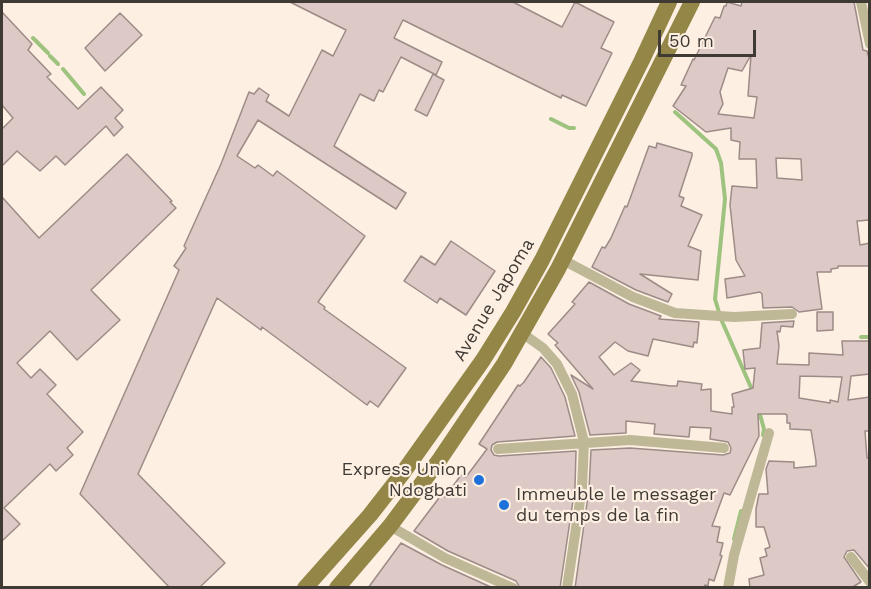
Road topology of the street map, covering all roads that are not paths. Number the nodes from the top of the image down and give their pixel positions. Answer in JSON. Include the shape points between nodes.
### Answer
{"nodes":[{"id":1,"x":669,"y":2,"type":"edge"},
{"id":2,"x":692,"y":2,"type":"edge"},
{"id":3,"x":861,"y":2,"type":"edge"},
{"id":4,"x":870,"y":44,"type":"edge"},
{"id":5,"x":642,"y":60,"type":"junction"},
{"id":6,"x":659,"y":69,"type":"junction"},
{"id":7,"x":563,"y":260,"type":"junction"},
{"id":8,"x":792,"y":314,"type":"dead end"},
{"id":9,"x":522,"y":333,"type":"junction"},
{"id":10,"x":769,"y":433,"type":"dead end"},
{"id":11,"x":584,"y":442,"type":"junction"},
{"id":12,"x":724,"y":448,"type":"dead end"},
{"id":13,"x":498,"y":449,"type":"dead end"},
{"id":14,"x":390,"y":526,"type":"junction"},
{"id":15,"x":851,"y":557,"type":"dead end"},
{"id":16,"x":870,"y":582,"type":"edge"},
{"id":17,"x":305,"y":588,"type":"edge"},
{"id":18,"x":337,"y":588,"type":"edge"},
{"id":19,"x":513,"y":588,"type":"edge"},
{"id":20,"x":567,"y":588,"type":"edge"},
{"id":21,"x":728,"y":588,"type":"edge"}],
"edges":[{"from":1,"to":5,"type":"main road","name":"Avenue Japoma"},
{"from":2,"to":6,"type":"main road"},
{"from":3,"to":4,"type":"street"},
{"from":5,"to":6,"type":"main road"},
{"from":5,"to":17,"type":"main road","name":"Avenue Japoma","via":[[542,260],[483,360],[370,515]]},
{"from":6,"to":7,"type":"main road"},
{"from":7,"to":8,"type":"street","via":[[633,297],[675,313],[734,317]]},
{"from":7,"to":9,"type":"main road"},
{"from":9,"to":11,"type":"street","via":[[557,364],[572,394]]},
{"from":9,"to":14,"type":"main road","via":[[440,459]]},
{"from":10,"to":21,"type":"street"},
{"from":11,"to":12,"type":"street","via":[[630,440]]},
{"from":11,"to":13,"type":"street"},
{"from":11,"to":20,"type":"street","via":[[581,497]]},
{"from":14,"to":18,"type":"main road"},
{"from":14,"to":19,"type":"street","via":[[445,558]]},
{"from":15,"to":16,"type":"street"}]}
